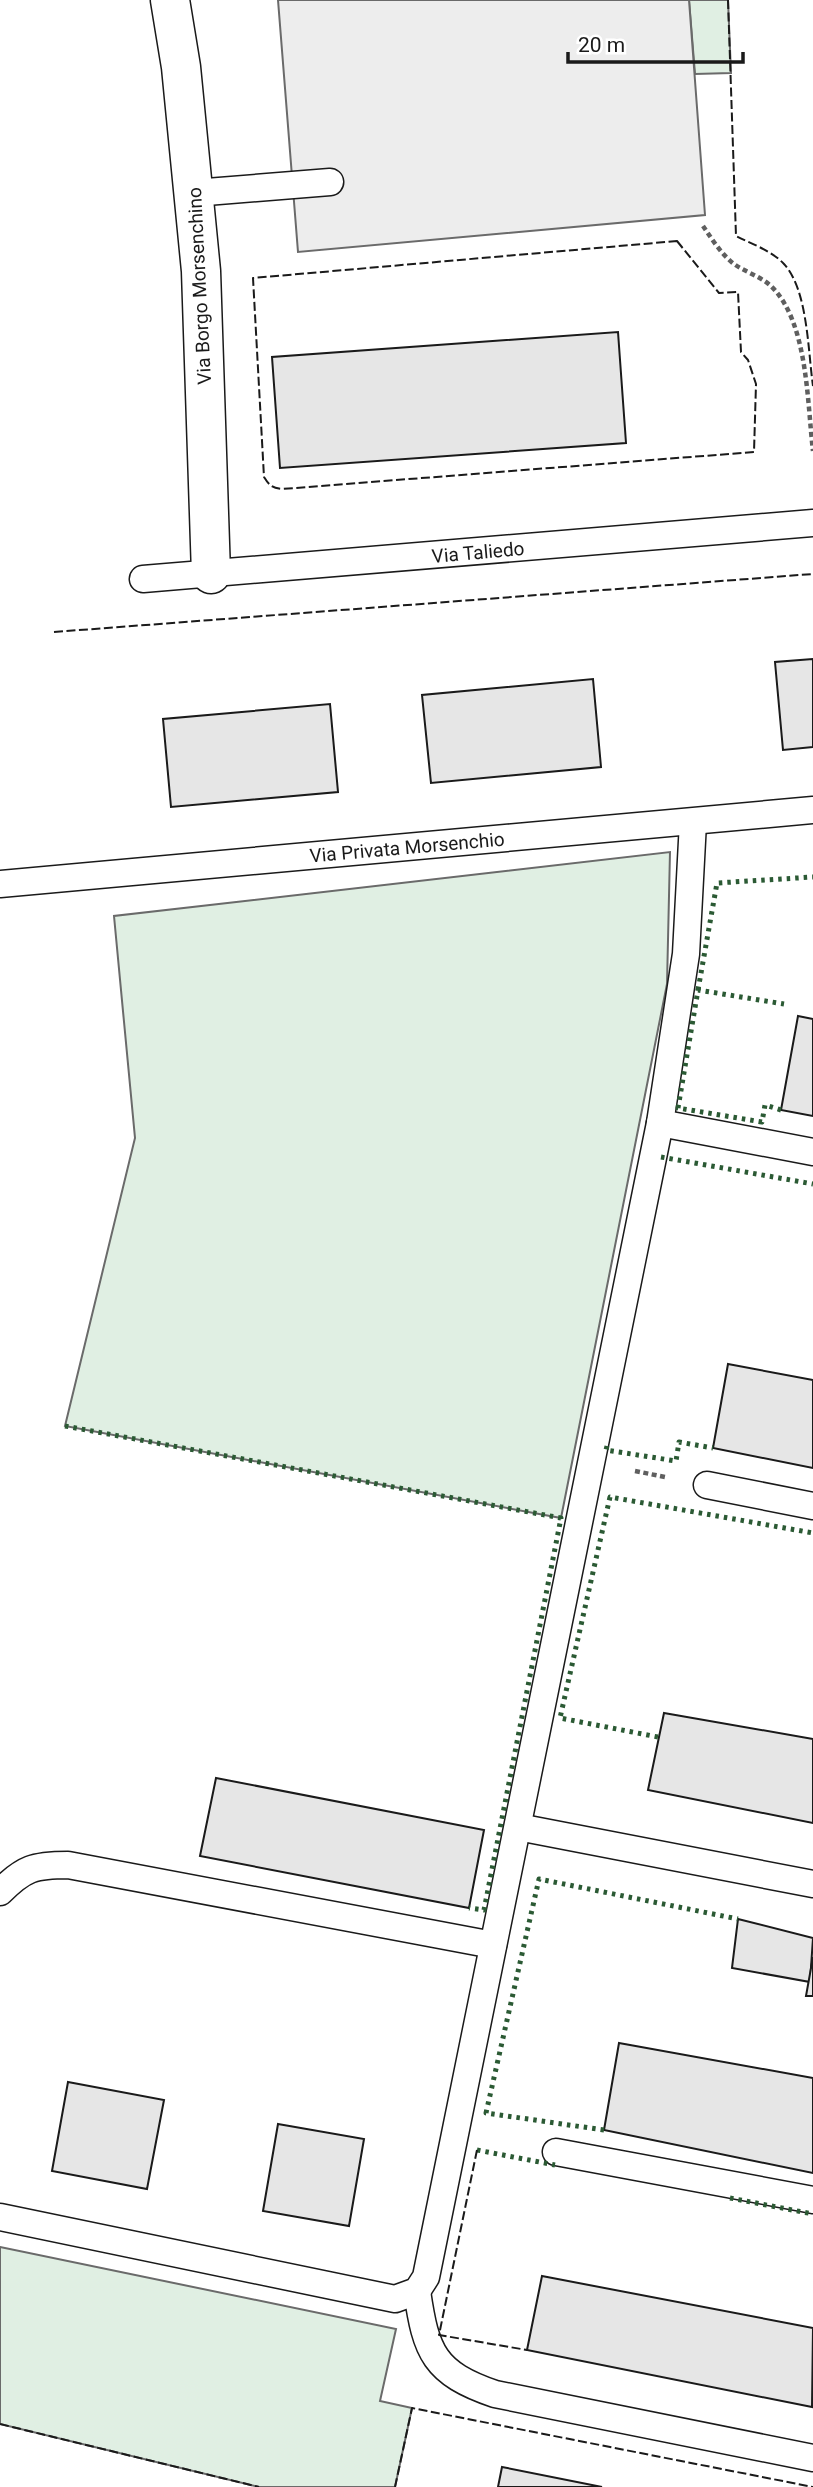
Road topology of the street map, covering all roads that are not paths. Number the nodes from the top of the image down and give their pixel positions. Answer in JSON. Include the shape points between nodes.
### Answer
{"nodes":[{"id":1,"x":170,"y":0,"type":"edge"},
{"id":2,"x":330,"y":182,"type":"dead end"},
{"id":3,"x":194,"y":193,"type":"junction"},
{"id":4,"x":813,"y":523,"type":"edge"},
{"id":5,"x":211,"y":574,"type":"junction"},
{"id":6,"x":143,"y":579,"type":"dead end"},
{"id":7,"x":813,"y":810,"type":"edge"},
{"id":8,"x":693,"y":822,"type":"junction"},
{"id":9,"x":0,"y":884,"type":"edge"},
{"id":10,"x":660,"y":1123,"type":"junction"},
{"id":11,"x":813,"y":1152,"type":"edge"},
{"id":12,"x":707,"y":1485,"type":"road end"},
{"id":13,"x":813,"y":1506,"type":"edge"},
{"id":14,"x":518,"y":1827,"type":"junction"},
{"id":15,"x":813,"y":1884,"type":"edge"},
{"id":16,"x":0,"y":1892,"type":"edge"},
{"id":17,"x":493,"y":1945,"type":"junction"},
{"id":18,"x":556,"y":2152,"type":"dead end"},
{"id":19,"x":813,"y":2200,"type":"edge"},
{"id":20,"x":0,"y":2217,"type":"edge"},
{"id":21,"x":417,"y":2291,"type":"junction"},
{"id":22,"x":813,"y":2458,"type":"edge"}],
"edges":[{"from":1,"to":3,"type":"street","name":"Via Borgo Morsenchino"},
{"from":2,"to":3,"type":"lane"},
{"from":3,"to":5,"type":"street","name":"Via Borgo Morsenchino","via":[[201,271]]},
{"from":4,"to":5,"type":"lane","name":"Via Taliedo"},
{"from":5,"to":6,"type":"lane","name":"Via Taliedo"},
{"from":7,"to":8,"type":"lane","name":"Via Privata Morsenchio"},
{"from":8,"to":9,"type":"lane","name":"Via Privata Morsenchio"},
{"from":8,"to":10,"type":"lane","via":[[686,954]]},
{"from":10,"to":11,"type":"lane"},
{"from":10,"to":14,"type":"lane"},
{"from":12,"to":13,"type":"lane"},
{"from":14,"to":15,"type":"lane"},
{"from":14,"to":17,"type":"lane"},
{"from":16,"to":17,"type":"lane","via":[[17,1875],[41,1865],[68,1866]]},
{"from":17,"to":21,"type":"lane","via":[[426,2277]]},
{"from":18,"to":19,"type":"lane"},
{"from":20,"to":21,"type":"lane","via":[[395,2299]]},
{"from":21,"to":22,"type":"lane","via":[[430,2351],[469,2385]]}]}
